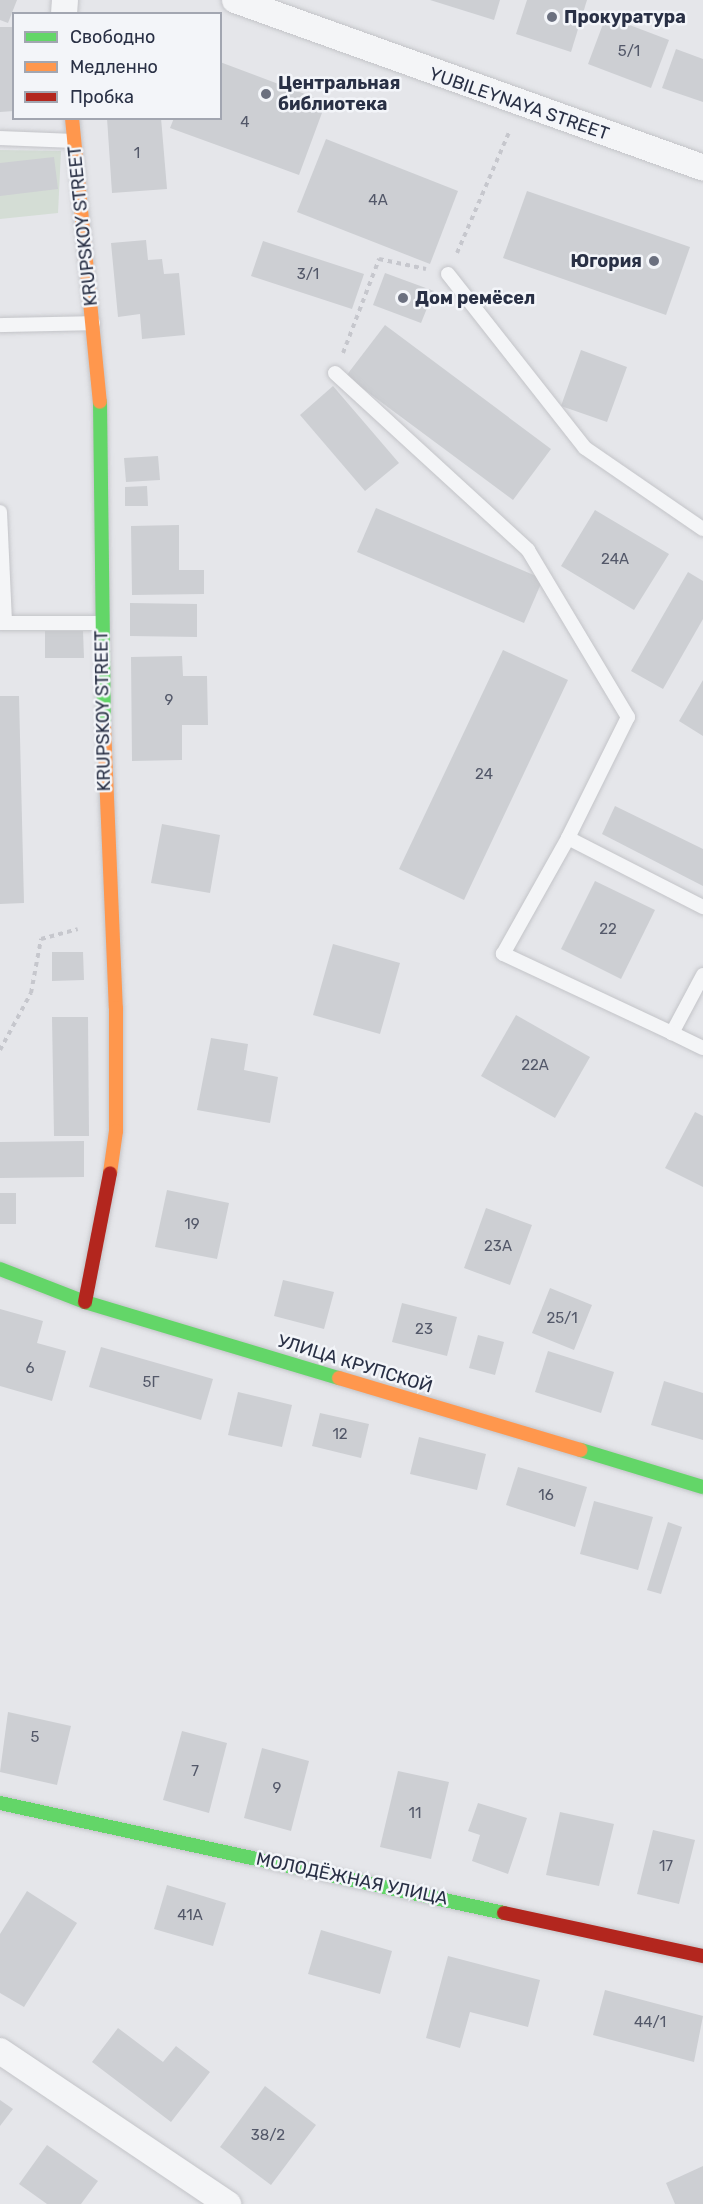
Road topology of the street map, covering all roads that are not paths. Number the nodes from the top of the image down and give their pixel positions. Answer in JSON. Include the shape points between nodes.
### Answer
{"nodes":[{"id":1,"x":235,"y":0,"type":"edge"},
{"id":2,"x":72,"y":120,"type":"edge"},
{"id":3,"x":0,"y":138,"type":"edge"},
{"id":4,"x":74,"y":141,"type":"junction"},
{"id":5,"x":703,"y":168,"type":"edge"},
{"id":6,"x":448,"y":274,"type":"road end"},
{"id":7,"x":93,"y":323,"type":"junction"},
{"id":8,"x":0,"y":326,"type":"edge"},
{"id":9,"x":335,"y":373,"type":"road end"},
{"id":10,"x":0,"y":512,"type":"edge"},
{"id":11,"x":703,"y":530,"type":"edge"},
{"id":12,"x":3,"y":623,"type":"edge"},
{"id":13,"x":101,"y":623,"type":"junction"},
{"id":14,"x":568,"y":838,"type":"junction"},
{"id":15,"x":703,"y":907,"type":"edge"},
{"id":16,"x":703,"y":975,"type":"edge"},
{"id":17,"x":672,"y":1033,"type":"junction"},
{"id":18,"x":703,"y":1048,"type":"edge"},
{"id":19,"x":0,"y":1269,"type":"edge"},
{"id":20,"x":85,"y":1302,"type":"junction"},
{"id":21,"x":703,"y":1487,"type":"edge"},
{"id":22,"x":0,"y":1803,"type":"edge"},
{"id":23,"x":703,"y":1956,"type":"edge"},
{"id":24,"x":0,"y":2051,"type":"edge"},
{"id":25,"x":228,"y":2204,"type":"edge"}],
"edges":[{"from":1,"to":5,"type":"street","name":"YUBILEYNAYA STREET"},
{"from":2,"to":4,"type":"street","name":"KRUPSKOY STREET"},
{"from":3,"to":4,"type":"lane"},
{"from":4,"to":7,"type":"street","name":"KRUPSKOY STREET"},
{"from":6,"to":11,"type":"lane","via":[[585,448]]},
{"from":7,"to":8,"type":"lane"},
{"from":7,"to":13,"type":"street","name":"KRUPSKOY STREET","via":[[101,410]]},
{"from":9,"to":14,"type":"lane","via":[[528,550],[628,717]]},
{"from":10,"to":12,"type":"lane"},
{"from":12,"to":13,"type":"lane"},
{"from":13,"to":20,"type":"street","name":"KRUPSKOY STREET","via":[[116,1131],[101,1240]]},
{"from":14,"to":15,"type":"lane"},
{"from":14,"to":17,"type":"lane","via":[[503,954]]},
{"from":16,"to":17,"type":"lane"},
{"from":17,"to":18,"type":"lane"},
{"from":19,"to":20,"type":"street","name":"УЛИЦА КРУПСКОЙ"},
{"from":20,"to":21,"type":"street","name":"УЛИЦА КРУПСКОЙ"},
{"from":22,"to":23,"type":"street","name":"МОЛОДЁЖНАЯ УЛИЦА"},
{"from":24,"to":25,"type":"street"}]}
